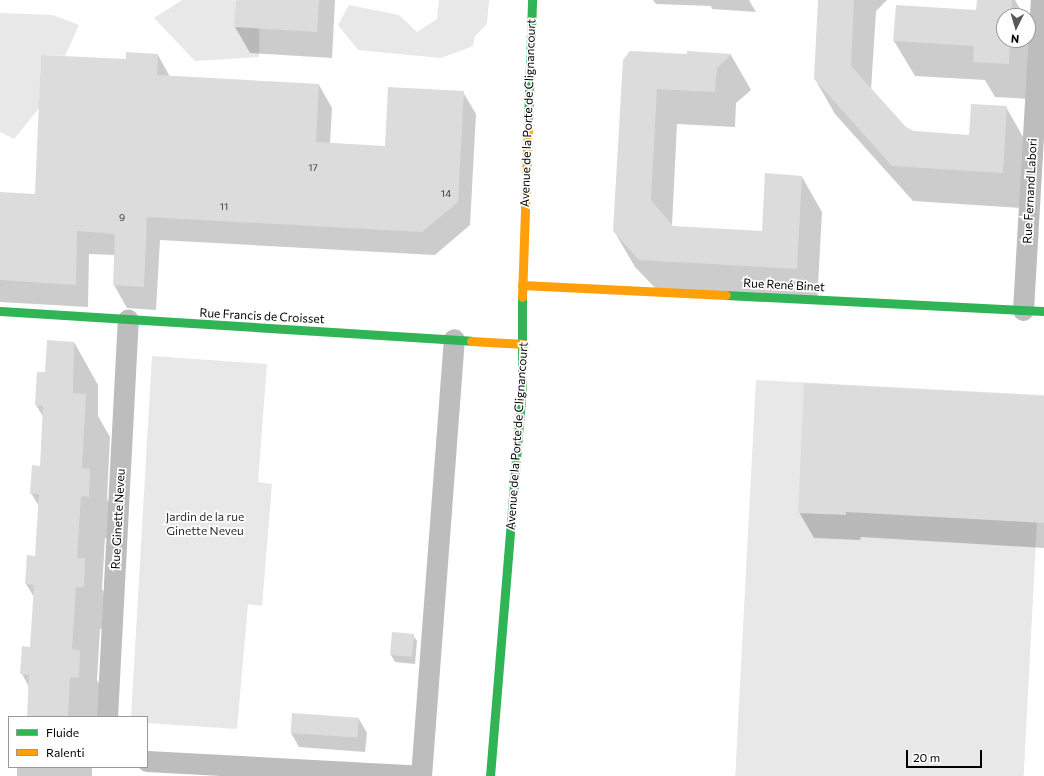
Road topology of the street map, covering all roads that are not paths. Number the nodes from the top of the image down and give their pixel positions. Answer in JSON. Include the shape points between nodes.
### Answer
{"nodes":[{"id":1,"x":532,"y":0,"type":"edge"},
{"id":2,"x":1041,"y":0,"type":"edge"},
{"id":3,"x":522,"y":285,"type":"junction"},
{"id":4,"x":1023,"y":310,"type":"junction"},
{"id":5,"x":1044,"y":311,"type":"edge"},
{"id":6,"x":0,"y":312,"type":"edge"},
{"id":7,"x":128,"y":320,"type":"junction"},
{"id":8,"x":454,"y":339,"type":"junction"},
{"id":9,"x":524,"y":344,"type":"junction"},
{"id":10,"x":107,"y":716,"type":"edge"},
{"id":11,"x":148,"y":761,"type":"edge"},
{"id":12,"x":421,"y":776,"type":"edge"},
{"id":13,"x":490,"y":776,"type":"edge"}],
"edges":[{"from":1,"to":3,"type":"street","name":"Avenue de la Porte de Clignancourt"},
{"from":2,"to":4,"type":"street","name":"Rue Fernand Labori"},
{"from":3,"to":4,"type":"street","name":"Rue René Binet"},
{"from":3,"to":9,"type":"street","name":"Avenue de la Porte de Clignancourt"},
{"from":4,"to":5,"type":"street","name":"Rue René Binet"},
{"from":6,"to":7,"type":"street","name":"Rue Francis de Croisset"},
{"from":7,"to":8,"type":"street","name":"Rue Francis de Croisset"},
{"from":7,"to":10,"type":"street","name":"Rue Ginette Neveu"},
{"from":8,"to":9,"type":"street","name":"Rue Francis de Croisset"},
{"from":8,"to":12,"type":"street"},
{"from":9,"to":13,"type":"street","name":"Avenue de la Porte de Clignancourt"},
{"from":11,"to":12,"type":"street"}]}
